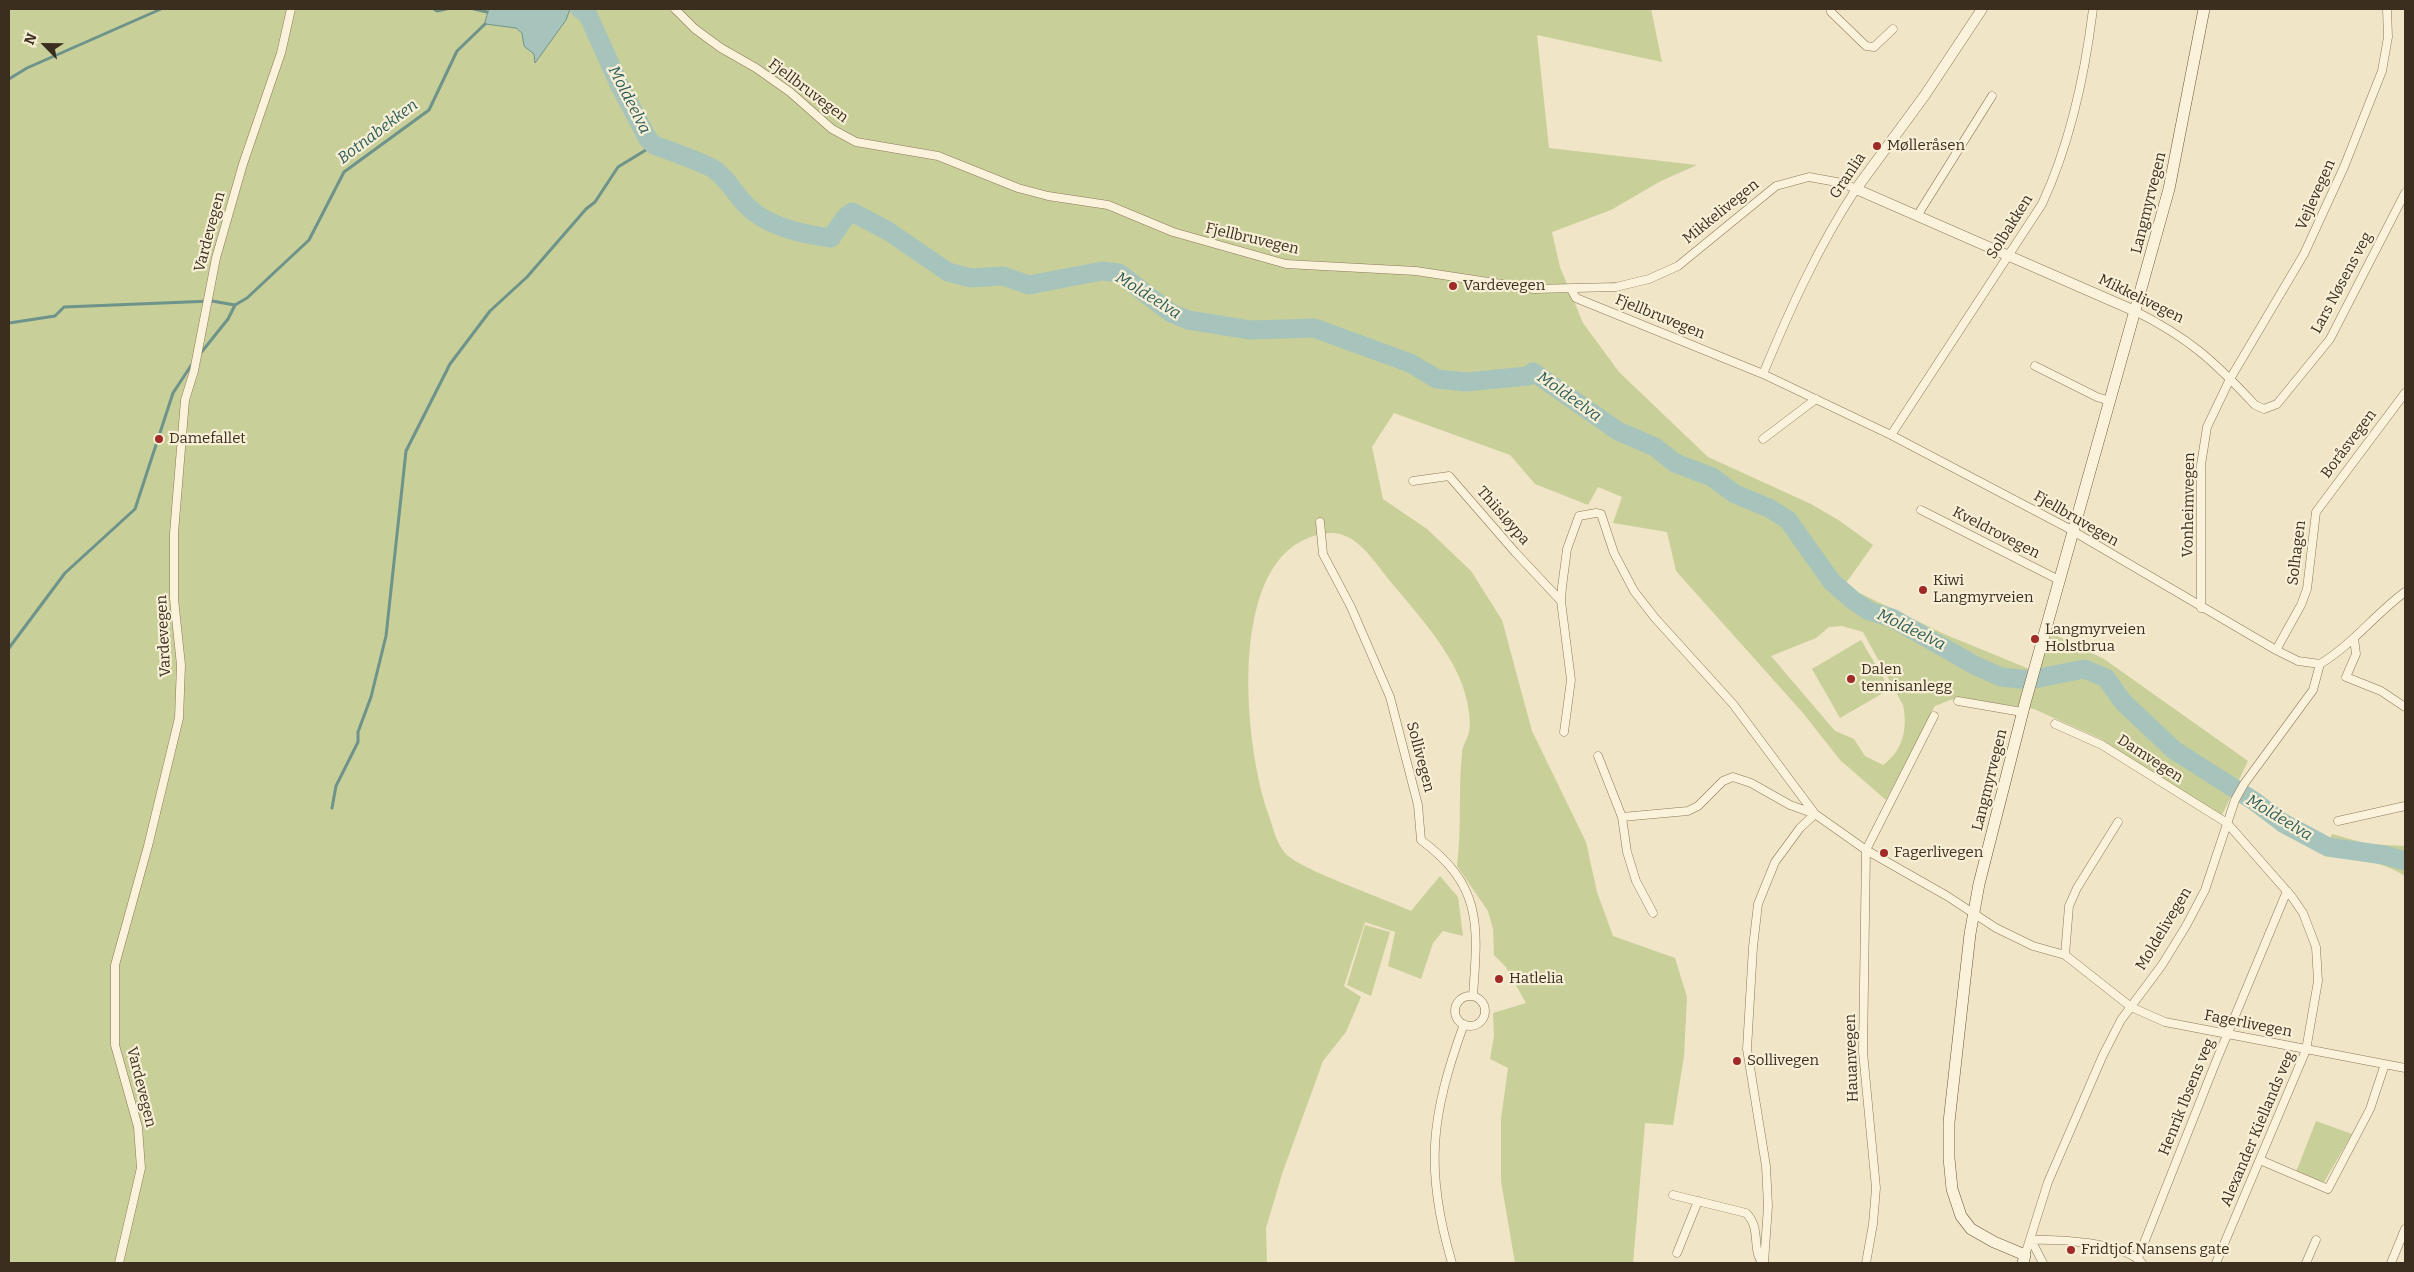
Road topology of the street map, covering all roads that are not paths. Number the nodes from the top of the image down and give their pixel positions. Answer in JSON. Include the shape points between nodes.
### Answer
{"nodes":[{"id":1,"x":291,"y":9,"type":"edge"},
{"id":2,"x":675,"y":9,"type":"edge"},
{"id":3,"x":1831,"y":9,"type":"edge"},
{"id":4,"x":1982,"y":9,"type":"edge"},
{"id":5,"x":2093,"y":9,"type":"edge"},
{"id":6,"x":2204,"y":9,"type":"edge"},
{"id":7,"x":2387,"y":9,"type":"edge"},
{"id":8,"x":1893,"y":29,"type":"dead end"},
{"id":9,"x":1992,"y":96,"type":"dead end"},
{"id":10,"x":1856,"y":189,"type":"junction"},
{"id":11,"x":2405,"y":193,"type":"edge"},
{"id":12,"x":1917,"y":216,"type":"junction"},
{"id":13,"x":2010,"y":256,"type":"junction"},
{"id":14,"x":1571,"y":289,"type":"junction"},
{"id":15,"x":2135,"y":311,"type":"junction"},
{"id":16,"x":2035,"y":366,"type":"dead end"},
{"id":17,"x":1764,"y":374,"type":"junction"},
{"id":18,"x":2230,"y":379,"type":"junction"},
{"id":19,"x":2405,"y":393,"type":"edge"},
{"id":20,"x":1816,"y":399,"type":"junction"},
{"id":21,"x":2110,"y":401,"type":"junction"},
{"id":22,"x":1891,"y":435,"type":"junction"},
{"id":23,"x":1763,"y":439,"type":"dead end"},
{"id":24,"x":1413,"y":481,"type":"dead end"},
{"id":25,"x":1921,"y":510,"type":"dead end"},
{"id":26,"x":2316,"y":512,"type":"joint"},
{"id":27,"x":1320,"y":522,"type":"dead end"},
{"id":28,"x":2073,"y":532,"type":"junction"},
{"id":29,"x":2059,"y":580,"type":"junction"},
{"id":30,"x":2405,"y":592,"type":"edge"},
{"id":31,"x":1561,"y":600,"type":"junction"},
{"id":32,"x":2201,"y":608,"type":"junction"},
{"id":33,"x":2354,"y":638,"type":"junction"},
{"id":34,"x":2276,"y":650,"type":"junction"},
{"id":35,"x":2320,"y":664,"type":"junction"},
{"id":36,"x":1958,"y":701,"type":"dead end"},
{"id":37,"x":2405,"y":707,"type":"edge"},
{"id":38,"x":2023,"y":708,"type":"junction"},
{"id":39,"x":1934,"y":716,"type":"dead end"},
{"id":40,"x":2055,"y":724,"type":"dead end"},
{"id":41,"x":1564,"y":732,"type":"dead end"},
{"id":42,"x":1598,"y":756,"type":"dead end"},
{"id":43,"x":2405,"y":806,"type":"edge"},
{"id":44,"x":1815,"y":814,"type":"junction"},
{"id":45,"x":1622,"y":816,"type":"junction"},
{"id":46,"x":2338,"y":821,"type":"dead end"},
{"id":47,"x":2118,"y":822,"type":"dead end"},
{"id":48,"x":2227,"y":822,"type":"junction"},
{"id":49,"x":1866,"y":850,"type":"junction"},
{"id":50,"x":2287,"y":891,"type":"junction"},
{"id":51,"x":1653,"y":913,"type":"dead end"},
{"id":52,"x":1973,"y":914,"type":"junction"},
{"id":53,"x":2065,"y":955,"type":"junction"},
{"id":54,"x":1473,"y":996,"type":"junction"},
{"id":55,"x":2131,"y":1007,"type":"junction"},
{"id":56,"x":1464,"y":1024,"type":"junction"},
{"id":57,"x":2227,"y":1034,"type":"junction"},
{"id":58,"x":2306,"y":1050,"type":"junction"},
{"id":59,"x":2384,"y":1064,"type":"junction"},
{"id":60,"x":2405,"y":1068,"type":"edge"},
{"id":61,"x":2260,"y":1160,"type":"junction"},
{"id":62,"x":1673,"y":1195,"type":"dead end"},
{"id":63,"x":1698,"y":1201,"type":"junction"},
{"id":64,"x":2405,"y":1230,"type":"edge"},
{"id":65,"x":2031,"y":1240,"type":"junction"},
{"id":66,"x":2316,"y":1240,"type":"dead end"},
{"id":67,"x":1677,"y":1253,"type":"dead end"},
{"id":68,"x":2024,"y":1259,"type":"edge"},
{"id":69,"x":2140,"y":1261,"type":"edge"},
{"id":70,"x":119,"y":1263,"type":"edge"},
{"id":71,"x":1452,"y":1263,"type":"edge"},
{"id":72,"x":1764,"y":1263,"type":"edge"},
{"id":73,"x":1866,"y":1263,"type":"edge"},
{"id":74,"x":2043,"y":1263,"type":"edge"},
{"id":75,"x":2216,"y":1263,"type":"edge"},
{"id":76,"x":2306,"y":1263,"type":"edge"},
{"id":77,"x":2391,"y":1263,"type":"edge"}],
"edges":[{"from":1,"to":70,"type":"street","name":"Vardevegen","via":[[216,258],[185,400],[175,506],[174,599],[181,666],[178,718],[116,966],[115,1045],[138,1127],[141,1168]]},
{"from":2,"to":14,"type":"street","name":"Fjellbruvegen","via":[[720,48],[756,68],[790,92],[832,129],[856,142],[938,156],[1018,188],[1108,205],[1173,232],[1286,264],[1416,271],[1534,289]]},
{"from":3,"to":8,"type":"street","via":[[1866,46],[1874,47]]},
{"from":4,"to":10,"type":"street","name":"Granlia","via":[[1925,95]]},
{"from":5,"to":13,"type":"street","name":"Solbakken","via":[[2084,62],[2056,171],[2042,204]]},
{"from":6,"to":15,"type":"main road","name":"Langmyrvegen","via":[[2176,161]]},
{"from":7,"to":18,"type":"street","name":"Vejlevegen","via":[[2388,37],[2382,71],[2344,167],[2304,254]]},
{"from":9,"to":12,"type":"street"},
{"from":10,"to":12,"type":"street","name":"Mikkelivegen"},
{"from":10,"to":14,"type":"street","name":"Mikkelivegen","via":[[1809,177],[1776,186],[1678,266],[1649,279],[1624,285]]},
{"from":10,"to":17,"type":"street","name":"Granlia","via":[[1788,312]]},
{"from":11,"to":18,"type":"street","name":"Lars Nøsens veg","via":[[2340,323],[2316,359],[2283,398],[2273,407],[2260,408]]},
{"from":12,"to":13,"type":"street","name":"Mikkelivegen"},
{"from":13,"to":15,"type":"street","name":"Mikkelivegen"},
{"from":13,"to":22,"type":"street","name":"Solbakken"},
{"from":14,"to":17,"type":"street","name":"Fjellbruvegen","via":[[1576,298]]},
{"from":15,"to":18,"type":"street","name":"Mikkelivegen","via":[[2184,338]]},
{"from":15,"to":21,"type":"main road","name":"Langmyrvegen"},
{"from":16,"to":21,"type":"street"},
{"from":17,"to":20,"type":"street","name":"Fjellbruvegen"},
{"from":18,"to":32,"type":"street","name":"Vonheimvegen","via":[[2207,427],[2201,465]]},
{"from":19,"to":26,"type":"street","name":"Boråsvegen"},
{"from":20,"to":22,"type":"street","name":"Fjellbruvegen"},
{"from":20,"to":23,"type":"street"},
{"from":21,"to":28,"type":"main road","name":"Langmyrvegen"},
{"from":22,"to":28,"type":"street","name":"Fjellbruvegen"},
{"from":24,"to":31,"type":"street","name":"Thiisløypa","via":[[1449,476]]},
{"from":25,"to":29,"type":"street","name":"Kveldrovegen"},
{"from":26,"to":34,"type":"street","name":"Solhagen","via":[[2307,589],[2302,605]]},
{"from":27,"to":54,"type":"street","name":"Sollivegen","via":[[1322,554],[1350,607],[1390,697],[1418,805],[1421,840],[1441,854],[1462,880],[1469,895],[1474,912],[1476,947]]},
{"from":28,"to":29,"type":"main road","name":"Langmyrvegen"},
{"from":28,"to":32,"type":"street","name":"Fjellbruvegen"},
{"from":29,"to":38,"type":"main road","name":"Langmyrvegen"},
{"from":30,"to":33,"type":"street"},
{"from":31,"to":41,"type":"street","name":"Fagerlivegen","via":[[1571,680]]},
{"from":31,"to":44,"type":"street","name":"Fagerlivegen","via":[[1567,549],[1574,525],[1579,516],[1602,514],[1614,553],[1634,592],[1734,704]]},
{"from":32,"to":34,"type":"street","name":"Fjellbruvegen"},
{"from":33,"to":35,"type":"street"},
{"from":33,"to":37,"type":"street","via":[[2356,654],[2346,677],[2381,691]]},
{"from":34,"to":35,"type":"street","name":"Fjellbruvegen","via":[[2298,661]]},
{"from":35,"to":48,"type":"street","name":"Moldelivegen","via":[[2313,690],[2244,784]]},
{"from":36,"to":38,"type":"street"},
{"from":38,"to":52,"type":"main road","name":"Langmyrvegen"},
{"from":39,"to":49,"type":"street"},
{"from":40,"to":48,"type":"street","name":"Damvegen","via":[[2102,745]]},
{"from":42,"to":45,"type":"street"},
{"from":43,"to":46,"type":"street"},
{"from":44,"to":45,"type":"street","via":[[1790,806],[1751,783],[1733,777],[1723,780],[1698,806],[1688,811]]},
{"from":44,"to":49,"type":"street","name":"Fagerlivegen"},
{"from":44,"to":72,"type":"street","via":[[1800,828],[1775,862],[1758,904],[1753,947],[1747,1049],[1767,1173]]},
{"from":45,"to":51,"type":"street","via":[[1627,852],[1636,881]]},
{"from":47,"to":53,"type":"street","via":[[2072,898],[2067,913]]},
{"from":48,"to":50,"type":"street","name":"Alexander Kiellands veg"},
{"from":48,"to":55,"type":"street","name":"Moldelivegen","via":[[2205,890],[2162,965]]},
{"from":49,"to":52,"type":"street","name":"Fagerlivegen"},
{"from":49,"to":73,"type":"street","name":"Hauanvegen","via":[[1862,1052],[1876,1188]]},
{"from":50,"to":57,"type":"street","name":"Henrik Ibsens veg"},
{"from":50,"to":58,"type":"street","name":"Alexander Kiellands veg","via":[[2310,928],[2318,964]]},
{"from":52,"to":53,"type":"street","name":"Fagerlivegen","via":[[2025,944]]},
{"from":52,"to":68,"type":"main road","name":"Langmyrvegen","via":[[1949,1122],[1952,1189],[1960,1216],[1972,1228]]},
{"from":53,"to":55,"type":"street","name":"Fagerlivegen"},
{"from":54,"to":56,"type":"street","via":[[1465,997],[1456,1006],[1457,1018]]},
{"from":54,"to":56,"type":"street","via":[[1484,1004],[1483,1018],[1477,1024]]},
{"from":55,"to":57,"type":"street","name":"Fagerlivegen","via":[[2165,1022]]},
{"from":55,"to":65,"type":"street","name":"Moldelivegen","via":[[2112,1034],[2091,1081],[2048,1182]]},
{"from":56,"to":71,"type":"street","via":[[1443,1087],[1434,1152],[1435,1191]]},
{"from":57,"to":58,"type":"street","name":"Fagerlivegen"},
{"from":57,"to":69,"type":"street","name":"Henrik Ibsens veg"},
{"from":58,"to":59,"type":"street","name":"Fagerlivegen"},
{"from":58,"to":61,"type":"street","name":"Alexander Kiellands veg"},
{"from":59,"to":60,"type":"street","name":"Fagerlivegen"},
{"from":59,"to":61,"type":"street","via":[[2370,1109],[2328,1189]]},
{"from":61,"to":75,"type":"street","name":"Alexander Kiellands veg"},
{"from":62,"to":63,"type":"street"},
{"from":63,"to":67,"type":"street"},
{"from":63,"to":72,"type":"street","via":[[1746,1213],[1755,1225],[1758,1254]]},
{"from":64,"to":77,"type":"street"},
{"from":65,"to":68,"type":"street","name":"Moldelivegen"},
{"from":65,"to":69,"type":"street","via":[[2080,1242],[2107,1247]]},
{"from":65,"to":74,"type":"street"},
{"from":66,"to":76,"type":"street"}]}
